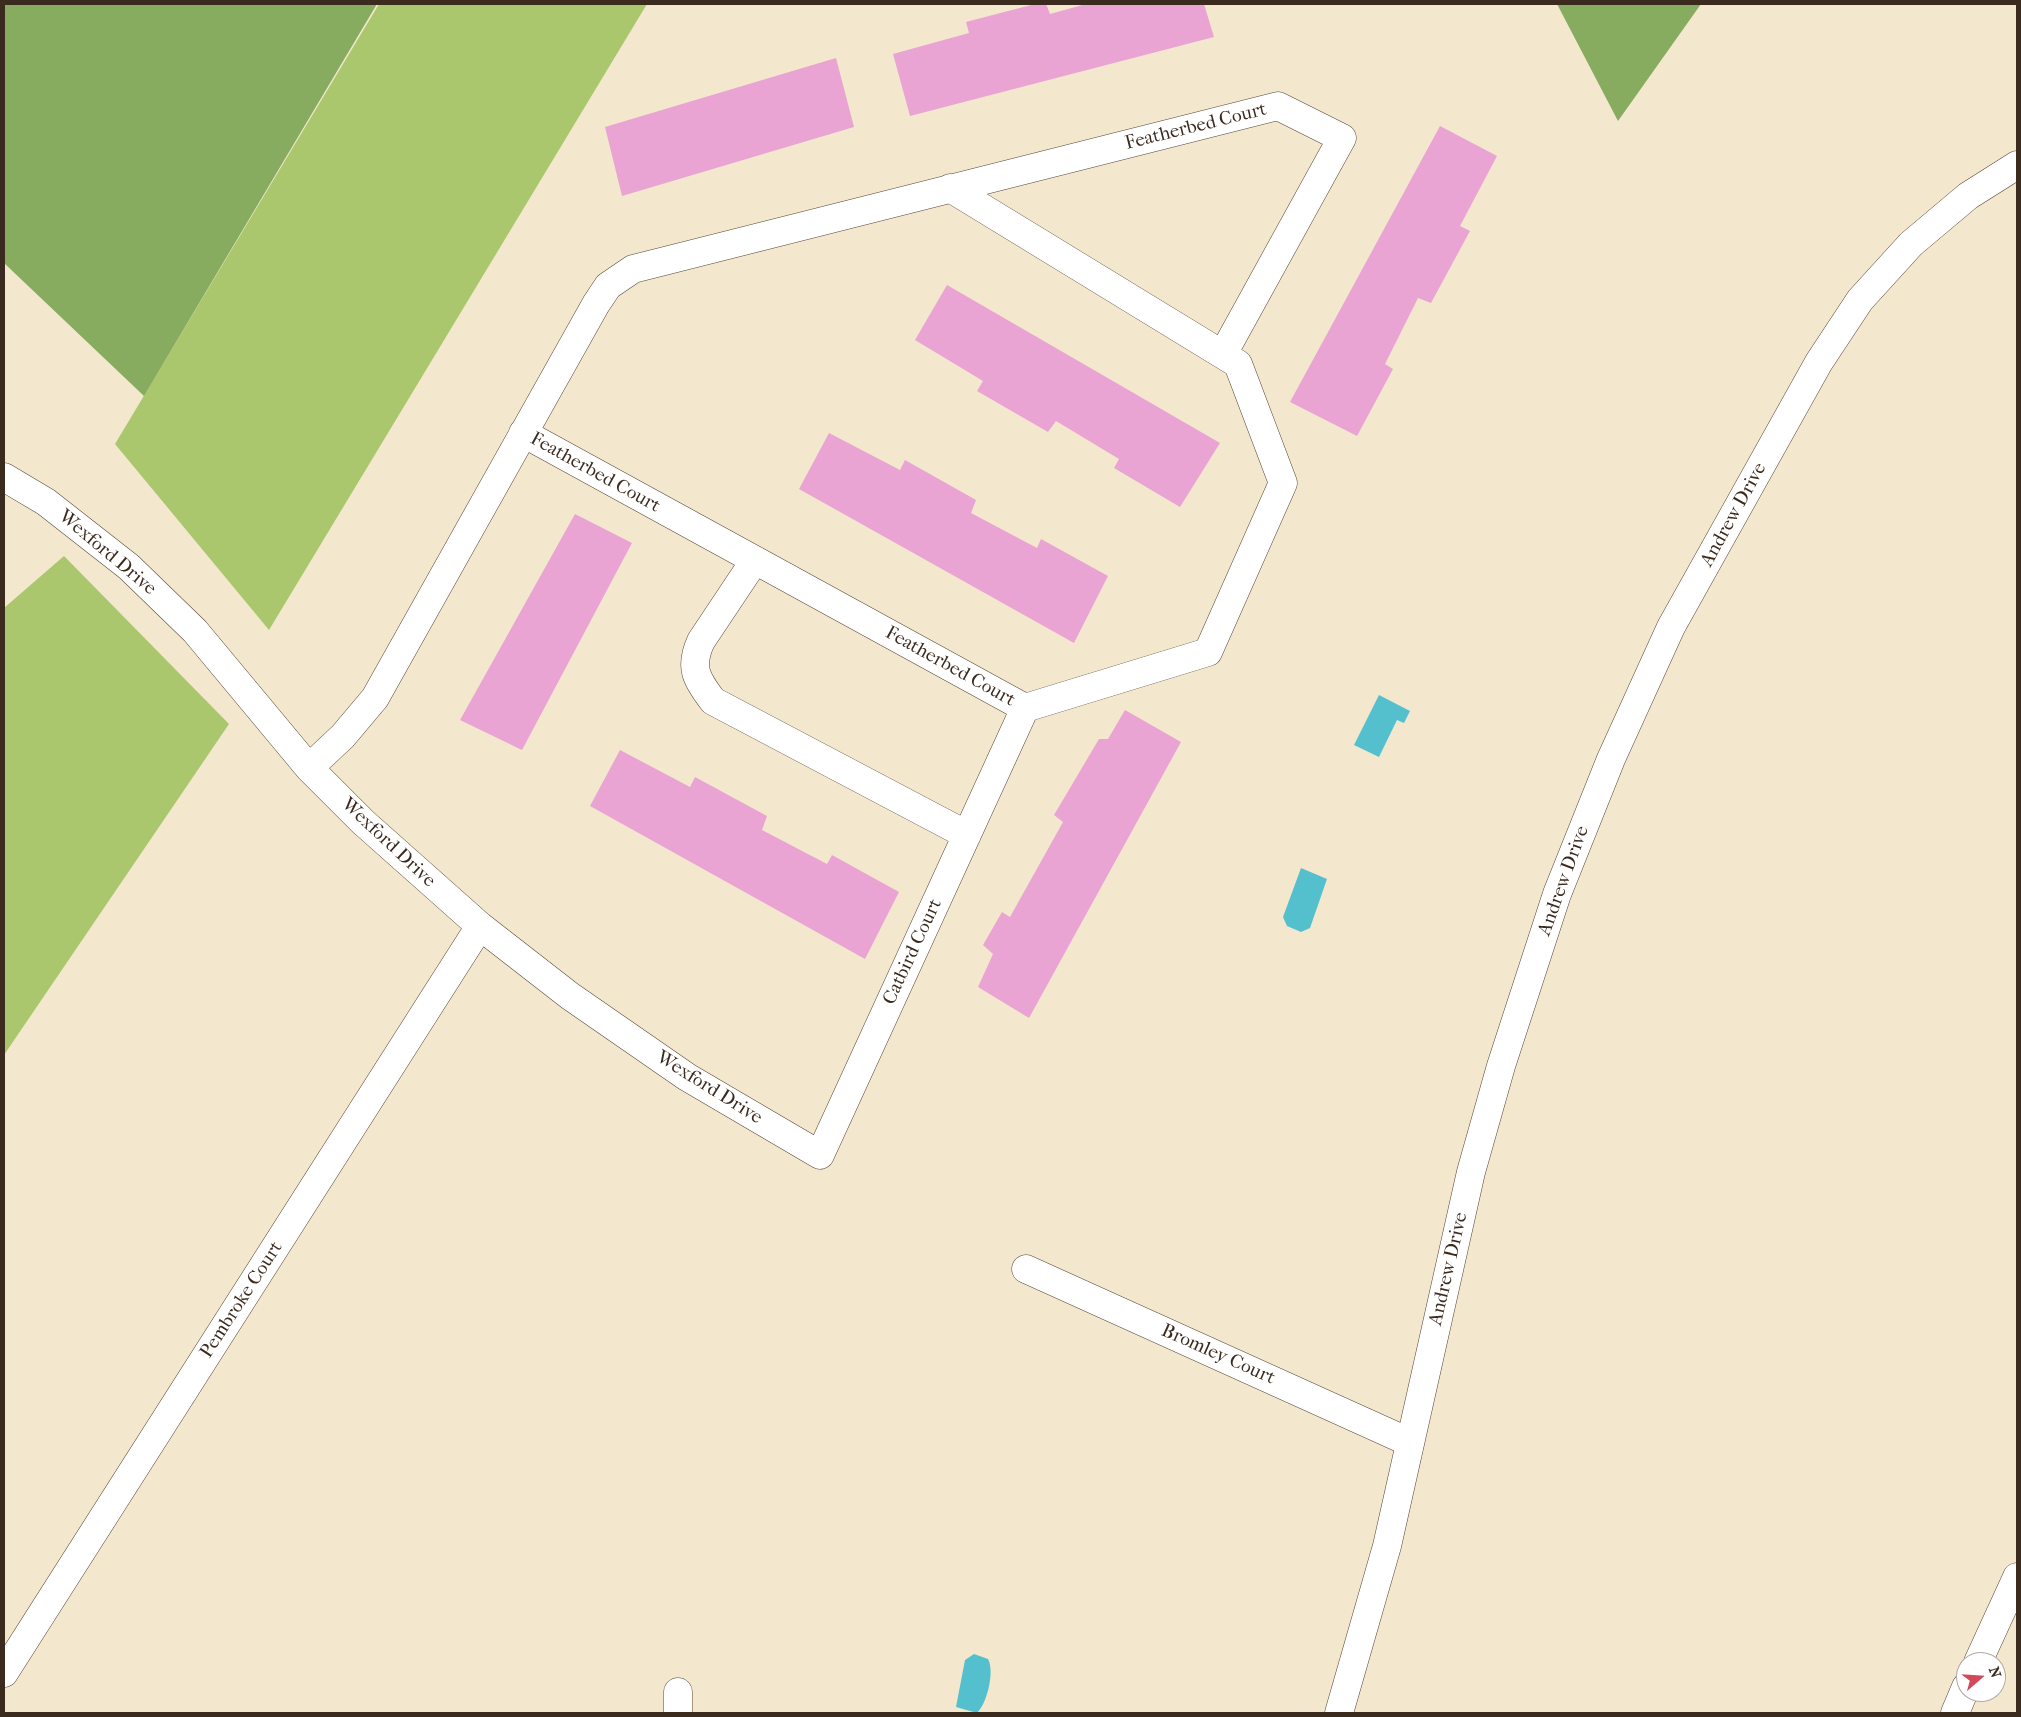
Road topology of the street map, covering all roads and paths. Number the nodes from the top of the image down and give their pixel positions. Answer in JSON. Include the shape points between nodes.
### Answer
{"nodes":[{"id":1,"x":2017,"y":165,"type":"edge"},
{"id":2,"x":950,"y":188,"type":"junction"},
{"id":3,"x":1223,"y":354,"type":"junction"},
{"id":4,"x":523,"y":433,"type":"junction"},
{"id":5,"x":4,"y":476,"type":"edge"},
{"id":6,"x":754,"y":560,"type":"junction"},
{"id":7,"x":1025,"y":708,"type":"junction"},
{"id":8,"x":309,"y":768,"type":"junction"},
{"id":9,"x":967,"y":835,"type":"junction"},
{"id":10,"x":480,"y":926,"type":"junction"},
{"id":11,"x":820,"y":1154,"type":"joint"},
{"id":12,"x":1026,"y":1269,"type":"dead end"},
{"id":13,"x":1409,"y":1442,"type":"junction"},
{"id":14,"x":2017,"y":1577,"type":"edge"},
{"id":15,"x":1983,"y":1652,"type":"edge"},
{"id":16,"x":4,"y":1673,"type":"edge"},
{"id":17,"x":1339,"y":1713,"type":"edge"}],
"edges":[{"from":1,"to":13,"type":"street","name":"Andrew Drive","via":[[1968,196],[1911,244],[1860,300],[1819,362],[1671,627],[1578,840],[1511,1032],[1471,1172]]},
{"from":2,"to":3,"type":"street","name":"Featherbed Court"},
{"from":2,"to":3,"type":"street","name":"Featherbed Court","via":[[1278,106],[1342,138]]},
{"from":2,"to":4,"type":"street","name":"Featherbed Court","via":[[633,269],[608,286]]},
{"from":3,"to":7,"type":"street","name":"Featherbed Court","via":[[1238,364],[1283,483],[1208,652]]},
{"from":4,"to":6,"type":"street","name":"Featherbed Court"},
{"from":4,"to":8,"type":"street","name":"Featherbed Court","via":[[375,698],[343,736]]},
{"from":5,"to":8,"type":"street","name":"Wexford Drive","via":[[46,502],[151,588],[195,631]]},
{"from":6,"to":7,"type":"street","name":"Featherbed Court"},
{"from":6,"to":9,"type":"street","via":[[695,655],[695,671],[701,686],[713,701]]},
{"from":7,"to":9,"type":"street","name":"Catbird Court"},
{"from":8,"to":10,"type":"street","name":"Wexford Drive","via":[[363,822]]},
{"from":9,"to":11,"type":"street","name":"Catbird Court"},
{"from":10,"to":11,"type":"street","name":"Wexford Drive","via":[[570,996],[687,1077]]},
{"from":10,"to":16,"type":"street","name":"Pembroke Court"},
{"from":12,"to":13,"type":"street","name":"Bromley Court"},
{"from":13,"to":17,"type":"street","name":"Andrew Drive","via":[[1387,1546]]},
{"from":14,"to":15,"type":"street"}]}
